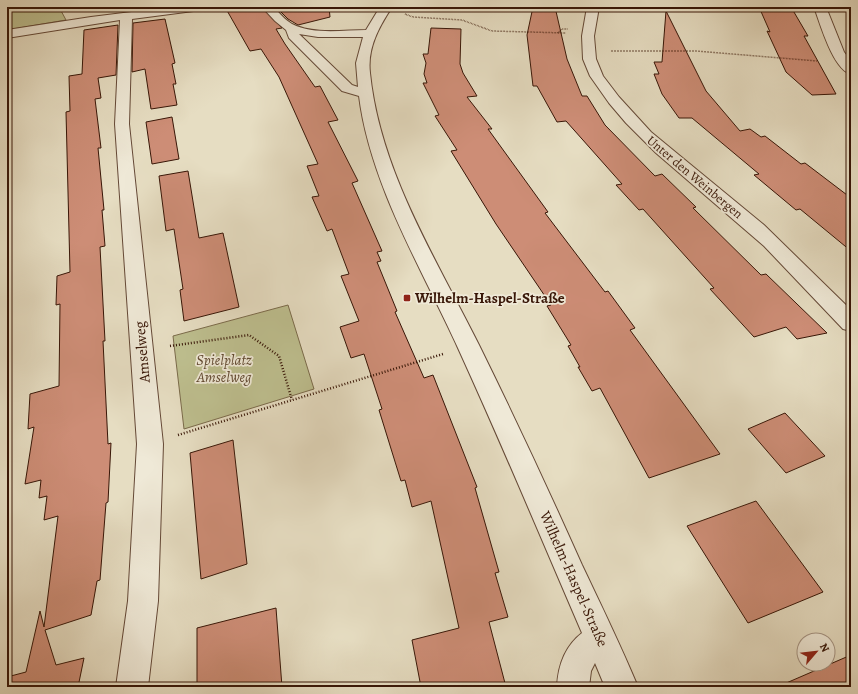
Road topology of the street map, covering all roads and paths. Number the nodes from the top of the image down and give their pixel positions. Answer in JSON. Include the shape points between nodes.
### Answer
{"nodes":[{"id":1,"x":201,"y":7,"type":"edge"},
{"id":2,"x":268,"y":7,"type":"edge"},
{"id":3,"x":386,"y":7,"type":"edge"},
{"id":4,"x":593,"y":7,"type":"edge"},
{"id":5,"x":820,"y":7,"type":"edge"},
{"id":6,"x":16,"y":8,"type":"dead end"},
{"id":7,"x":183,"y":8,"type":"edge"},
{"id":8,"x":7,"y":9,"type":"edge"},
{"id":9,"x":126,"y":16,"type":"junction"},
{"id":10,"x":413,"y":17,"type":"dead end"},
{"id":11,"x":292,"y":28,"type":"junction"},
{"id":12,"x":565,"y":33,"type":"dead end"},
{"id":13,"x":7,"y":34,"type":"edge"},
{"id":14,"x":370,"y":34,"type":"junction"},
{"id":15,"x":588,"y":50,"type":"junction"},
{"id":16,"x":848,"y":67,"type":"edge"},
{"id":17,"x":365,"y":93,"type":"junction"},
{"id":18,"x":851,"y":323,"type":"edge"},
{"id":19,"x":468,"y":346,"type":"junction"},
{"id":20,"x":142,"y":350,"type":"junction"},
{"id":21,"x":292,"y":400,"type":"junction"},
{"id":22,"x":150,"y":444,"type":"junction"},
{"id":23,"x":601,"y":640,"type":"junction"},
{"id":24,"x":132,"y":687,"type":"edge"},
{"id":25,"x":573,"y":687,"type":"edge"},
{"id":26,"x":622,"y":687,"type":"edge"}],
"edges":[{"from":1,"to":7,"type":"street"},
{"from":2,"to":11,"type":"street","via":[[284,24]]},
{"from":3,"to":14,"type":"street","name":"Wilhelm-Haspel-Straße"},
{"from":4,"to":15,"type":"street","name":"Unter den Weinbergen","via":[[587,34]]},
{"from":5,"to":16,"type":"street","via":[[838,53]]},
{"from":6,"to":8,"type":"path"},
{"from":7,"to":9,"type":"street"},
{"from":9,"to":13,"type":"street"},
{"from":9,"to":20,"type":"street","name":"Amselweg","via":[[122,124]]},
{"from":10,"to":12,"type":"path","via":[[462,20],[492,31]]},
{"from":11,"to":14,"type":"street"},
{"from":11,"to":17,"type":"street","via":[[293,35],[347,88]]},
{"from":14,"to":17,"type":"street","name":"Wilhelm-Haspel-Straße","via":[[363,69]]},
{"from":15,"to":16,"type":"path","via":[[696,51]]},
{"from":15,"to":18,"type":"street","name":"Unter den Weinbergen","via":[[592,67],[629,120],[657,147],[744,218]]},
{"from":17,"to":19,"type":"street","name":"Wilhelm-Haspel-Straße","via":[[376,136],[394,188]]},
{"from":19,"to":21,"type":"path"},
{"from":19,"to":23,"type":"street","name":"Wilhelm-Haspel-Straße"},
{"from":20,"to":21,"type":"path","via":[[250,335],[279,356]]},
{"from":20,"to":22,"type":"street","name":"Amselweg"},
{"from":21,"to":22,"type":"path"},
{"from":22,"to":24,"type":"street","name":"Amselweg","via":[[142,601]]},
{"from":23,"to":25,"type":"street","via":[[587,648],[578,661],[573,675]]},
{"from":23,"to":26,"type":"street","name":"Wilhelm-Haspel-Straße"}]}
